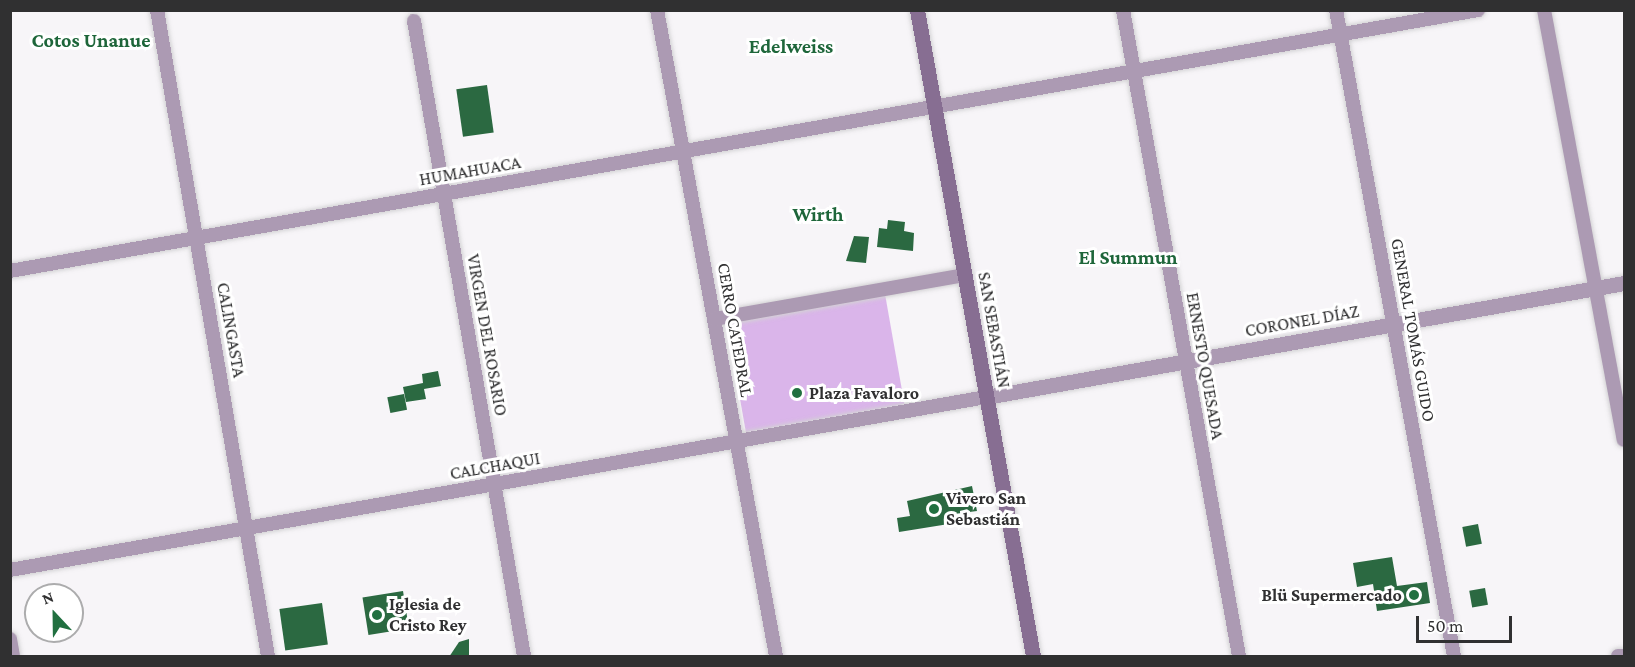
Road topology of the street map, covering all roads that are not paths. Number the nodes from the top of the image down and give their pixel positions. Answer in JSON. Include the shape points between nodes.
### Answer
{"nodes":[{"id":1,"x":157,"y":10,"type":"edge"},
{"id":2,"x":657,"y":10,"type":"edge"},
{"id":3,"x":917,"y":10,"type":"edge"},
{"id":4,"x":1123,"y":10,"type":"edge"},
{"id":5,"x":1335,"y":10,"type":"edge"},
{"id":6,"x":1478,"y":10,"type":"edge"},
{"id":7,"x":1544,"y":10,"type":"edge"},
{"id":8,"x":414,"y":21,"type":"dead end"},
{"id":9,"x":1340,"y":35,"type":"junction"},
{"id":10,"x":1134,"y":71,"type":"junction"},
{"id":11,"x":935,"y":106,"type":"junction"},
{"id":12,"x":684,"y":151,"type":"junction"},
{"id":13,"x":444,"y":194,"type":"junction"},
{"id":14,"x":196,"y":238,"type":"junction"},
{"id":15,"x":10,"y":271,"type":"edge"},
{"id":16,"x":964,"y":275,"type":"junction"},
{"id":17,"x":1624,"y":283,"type":"edge"},
{"id":18,"x":1593,"y":289,"type":"junction"},
{"id":19,"x":715,"y":319,"type":"junction"},
{"id":20,"x":1394,"y":325,"type":"junction"},
{"id":21,"x":1186,"y":362,"type":"junction"},
{"id":22,"x":986,"y":397,"type":"junction"},
{"id":23,"x":1624,"y":440,"type":"edge"},
{"id":24,"x":737,"y":441,"type":"junction"},
{"id":25,"x":496,"y":484,"type":"junction"},
{"id":26,"x":249,"y":529,"type":"junction"},
{"id":27,"x":10,"y":570,"type":"edge"},
{"id":28,"x":10,"y":639,"type":"edge"},
{"id":29,"x":1624,"y":656,"type":"edge"},
{"id":30,"x":13,"y":657,"type":"edge"},
{"id":31,"x":268,"y":657,"type":"edge"},
{"id":32,"x":524,"y":657,"type":"edge"},
{"id":33,"x":776,"y":657,"type":"edge"},
{"id":34,"x":1033,"y":657,"type":"edge"},
{"id":35,"x":1239,"y":657,"type":"edge"},
{"id":36,"x":1454,"y":657,"type":"edge"},
{"id":37,"x":1618,"y":657,"type":"edge"}],
"edges":[{"from":1,"to":14,"type":"street","name":"CALINGASTA"},
{"from":2,"to":12,"type":"street","name":"CERRO CATEDRAL"},
{"from":3,"to":11,"type":"main road","name":"SAN SEBASTIÁN"},
{"from":4,"to":10,"type":"street","name":"ERNESTO QUESADA"},
{"from":5,"to":9,"type":"street","name":"GENERAL TOMÁS GUIDO"},
{"from":6,"to":9,"type":"street","name":"HUMAHUACA"},
{"from":7,"to":18,"type":"street"},
{"from":8,"to":13,"type":"street","name":"VIRGEN DEL ROSARIO"},
{"from":9,"to":10,"type":"street","name":"HUMAHUACA"},
{"from":9,"to":20,"type":"street","name":"GENERAL TOMÁS GUIDO"},
{"from":10,"to":11,"type":"street","name":"HUMAHUACA"},
{"from":10,"to":21,"type":"street","name":"ERNESTO QUESADA"},
{"from":11,"to":12,"type":"street","name":"HUMAHUACA"},
{"from":11,"to":16,"type":"main road","name":"SAN SEBASTIÁN"},
{"from":12,"to":13,"type":"street","name":"HUMAHUACA"},
{"from":12,"to":19,"type":"street","name":"CERRO CATEDRAL"},
{"from":13,"to":14,"type":"street","name":"HUMAHUACA"},
{"from":13,"to":25,"type":"street","name":"VIRGEN DEL ROSARIO"},
{"from":14,"to":15,"type":"street","name":"HUMAHUACA"},
{"from":14,"to":26,"type":"street","name":"CALINGASTA"},
{"from":16,"to":19,"type":"street"},
{"from":16,"to":22,"type":"main road","name":"SAN SEBASTIÁN"},
{"from":17,"to":18,"type":"street","name":"CORONEL DÍAZ"},
{"from":18,"to":20,"type":"street","name":"CORONEL DÍAZ"},
{"from":18,"to":23,"type":"street"},
{"from":19,"to":24,"type":"street","name":"CERRO CATEDRAL"},
{"from":20,"to":21,"type":"street","name":"CORONEL DÍAZ"},
{"from":20,"to":36,"type":"street","name":"GENERAL TOMÁS GUIDO"},
{"from":21,"to":22,"type":"street","name":"CORONEL DÍAZ"},
{"from":21,"to":35,"type":"street","name":"ERNESTO QUESADA"},
{"from":22,"to":24,"type":"street","name":"CALCHAQUI"},
{"from":22,"to":34,"type":"main road","name":"SAN SEBASTIÁN"},
{"from":24,"to":25,"type":"street","name":"CALCHAQUI"},
{"from":24,"to":33,"type":"street","name":"CERRO CATEDRAL"},
{"from":25,"to":26,"type":"street","name":"CALCHAQUI"},
{"from":25,"to":32,"type":"street","name":"VIRGEN DEL ROSARIO"},
{"from":26,"to":27,"type":"street","name":"CALCHAQUI"},
{"from":26,"to":31,"type":"street","name":"CALINGASTA"},
{"from":28,"to":30,"type":"street"},
{"from":29,"to":37,"type":"street"}]}
